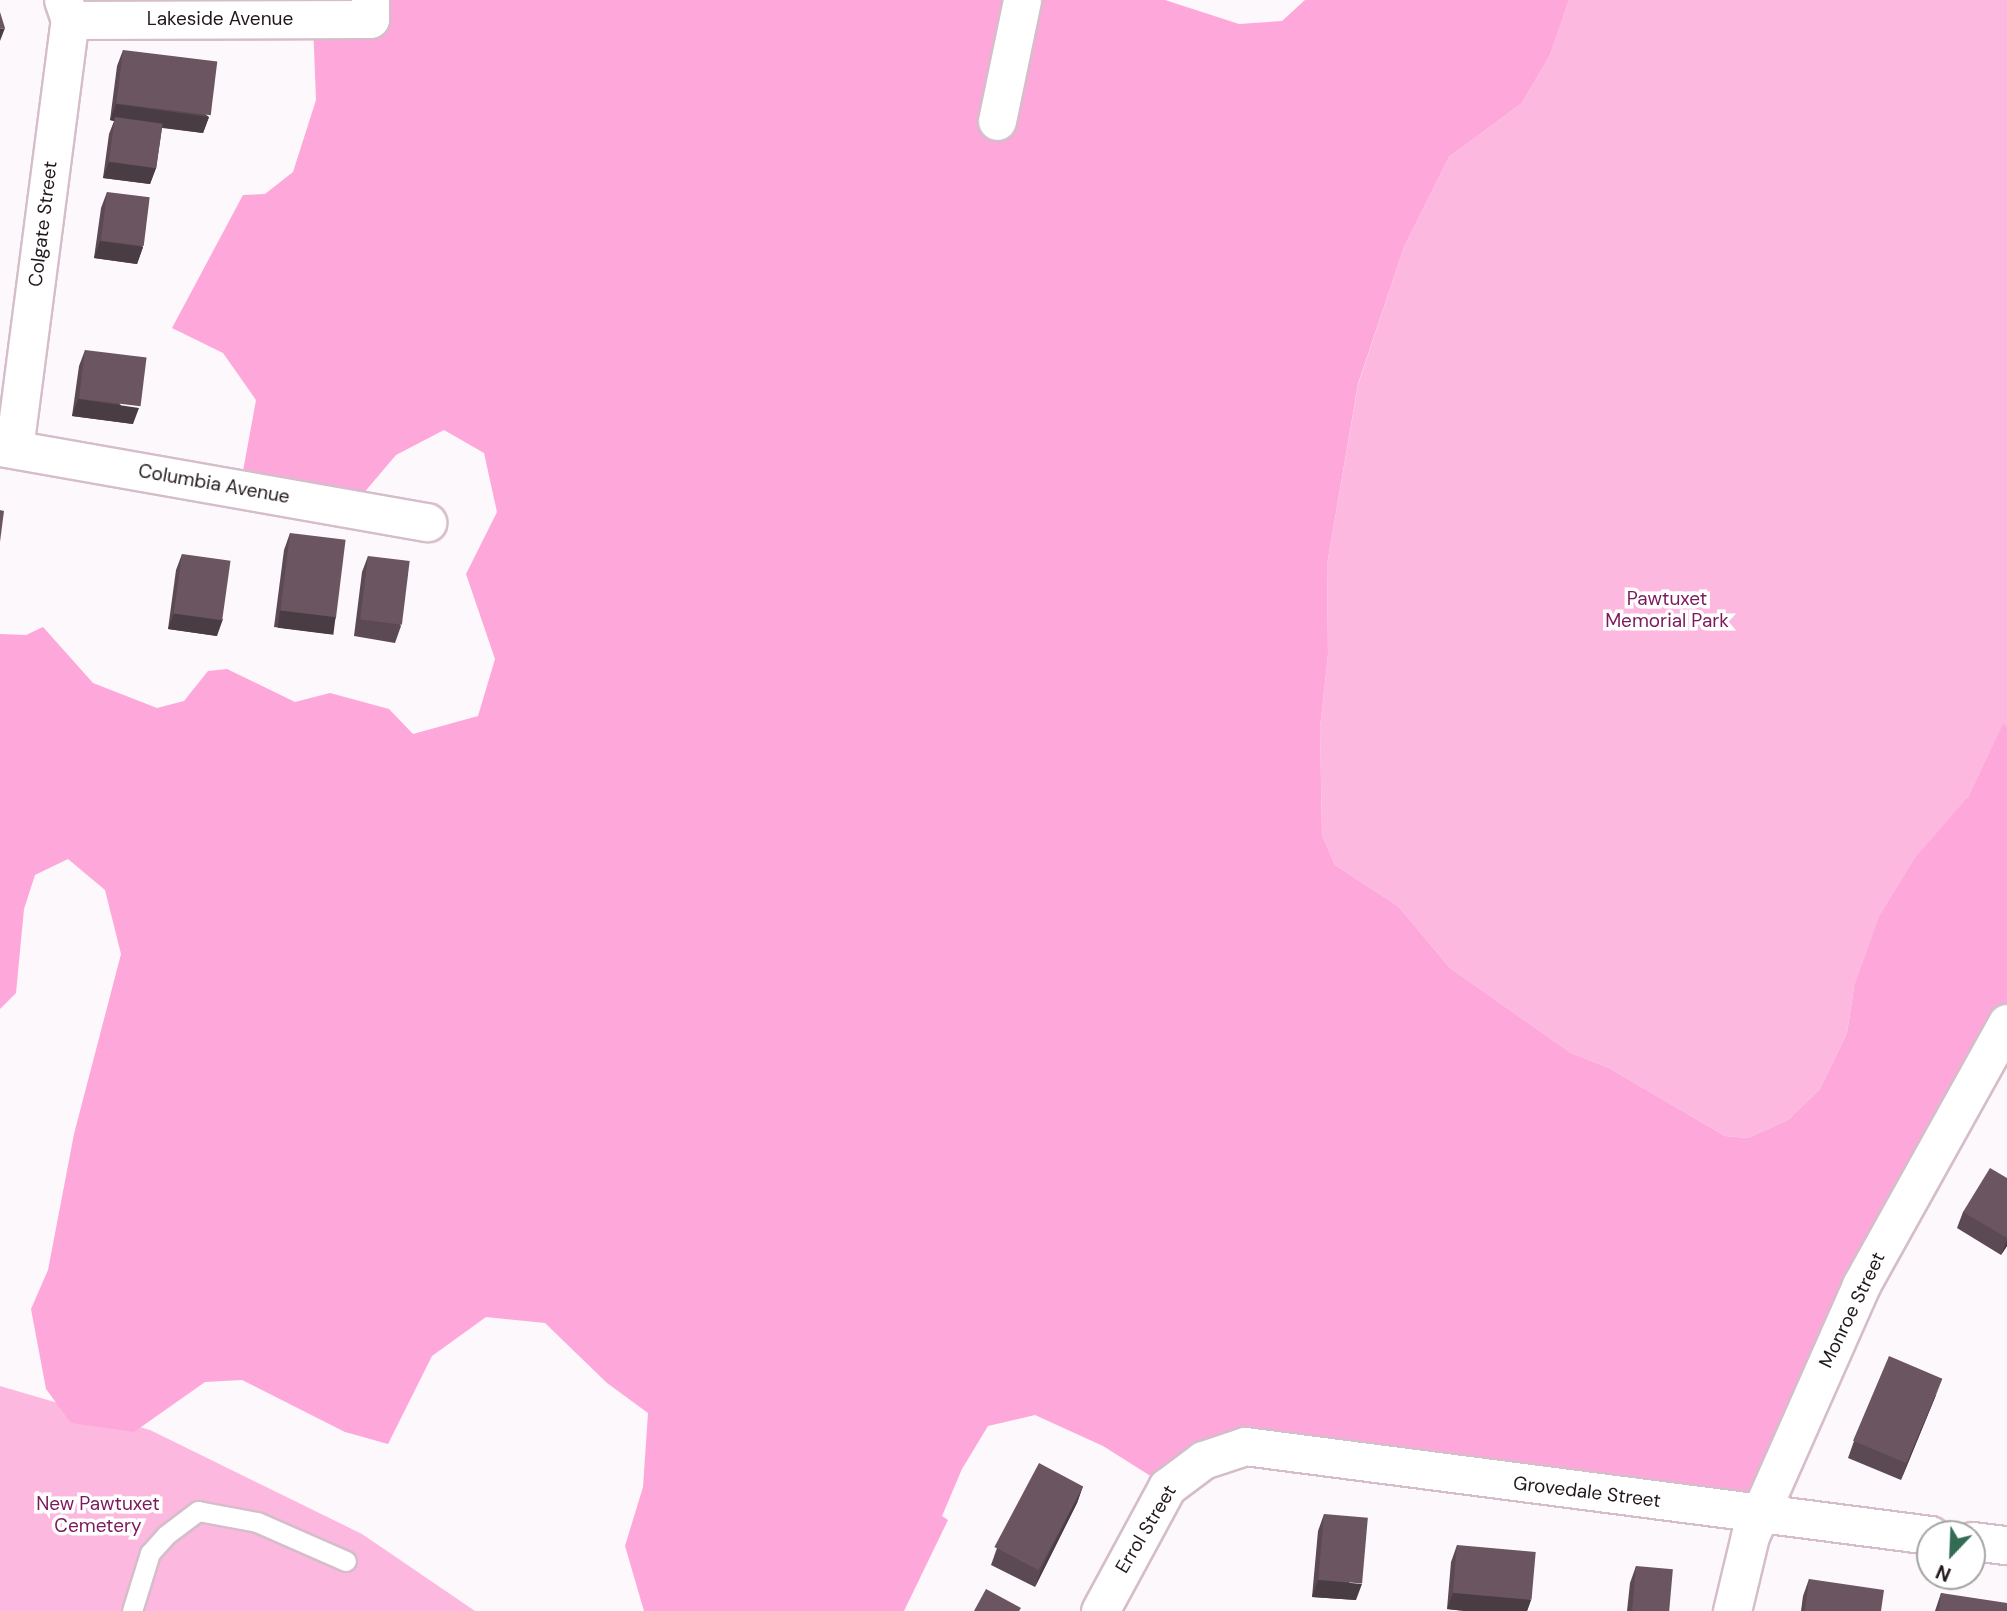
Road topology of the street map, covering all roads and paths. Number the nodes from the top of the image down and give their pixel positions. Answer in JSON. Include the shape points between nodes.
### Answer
{"nodes":[{"id":1,"x":1022,"y":0,"type":"edge"},
{"id":2,"x":66,"y":10,"type":"edge"},
{"id":3,"x":370,"y":10,"type":"edge"},
{"id":4,"x":997,"y":121,"type":"dead end"},
{"id":5,"x":7,"y":448,"type":"edge"},
{"id":6,"x":427,"y":522,"type":"dead end"},
{"id":7,"x":2007,"y":1023,"type":"edge"},
{"id":8,"x":1245,"y":1446,"type":"joint"},
{"id":9,"x":1760,"y":1514,"type":"junction"},
{"id":10,"x":1916,"y":1533,"type":"edge"},
{"id":11,"x":1986,"y":1543,"type":"edge"},
{"id":12,"x":2007,"y":1545,"type":"edge"},
{"id":13,"x":346,"y":1561,"type":"dead end"},
{"id":14,"x":132,"y":1611,"type":"edge"},
{"id":15,"x":1100,"y":1611,"type":"edge"},
{"id":16,"x":1732,"y":1611,"type":"edge"}],
"edges":[{"from":1,"to":4,"type":"street"},
{"from":2,"to":3,"type":"street","name":"Lakeside Avenue"},
{"from":2,"to":5,"type":"street","name":"Colgate Street"},
{"from":5,"to":6,"type":"street","name":"Columbia Avenue"},
{"from":7,"to":9,"type":"street","name":"Monroe Street","via":[[1860,1286]]},
{"from":8,"to":9,"type":"street","name":"Grovedale Street"},
{"from":8,"to":15,"type":"street","name":"Errol Street","via":[[1203,1460],[1167,1487]]},
{"from":9,"to":10,"type":"street","name":"Grovedale Street"},
{"from":9,"to":16,"type":"street","name":"Monroe Street"},
{"from":11,"to":12,"type":"street"},
{"from":13,"to":14,"type":"lane","via":[[257,1522],[198,1511],[150,1553]]}]}
